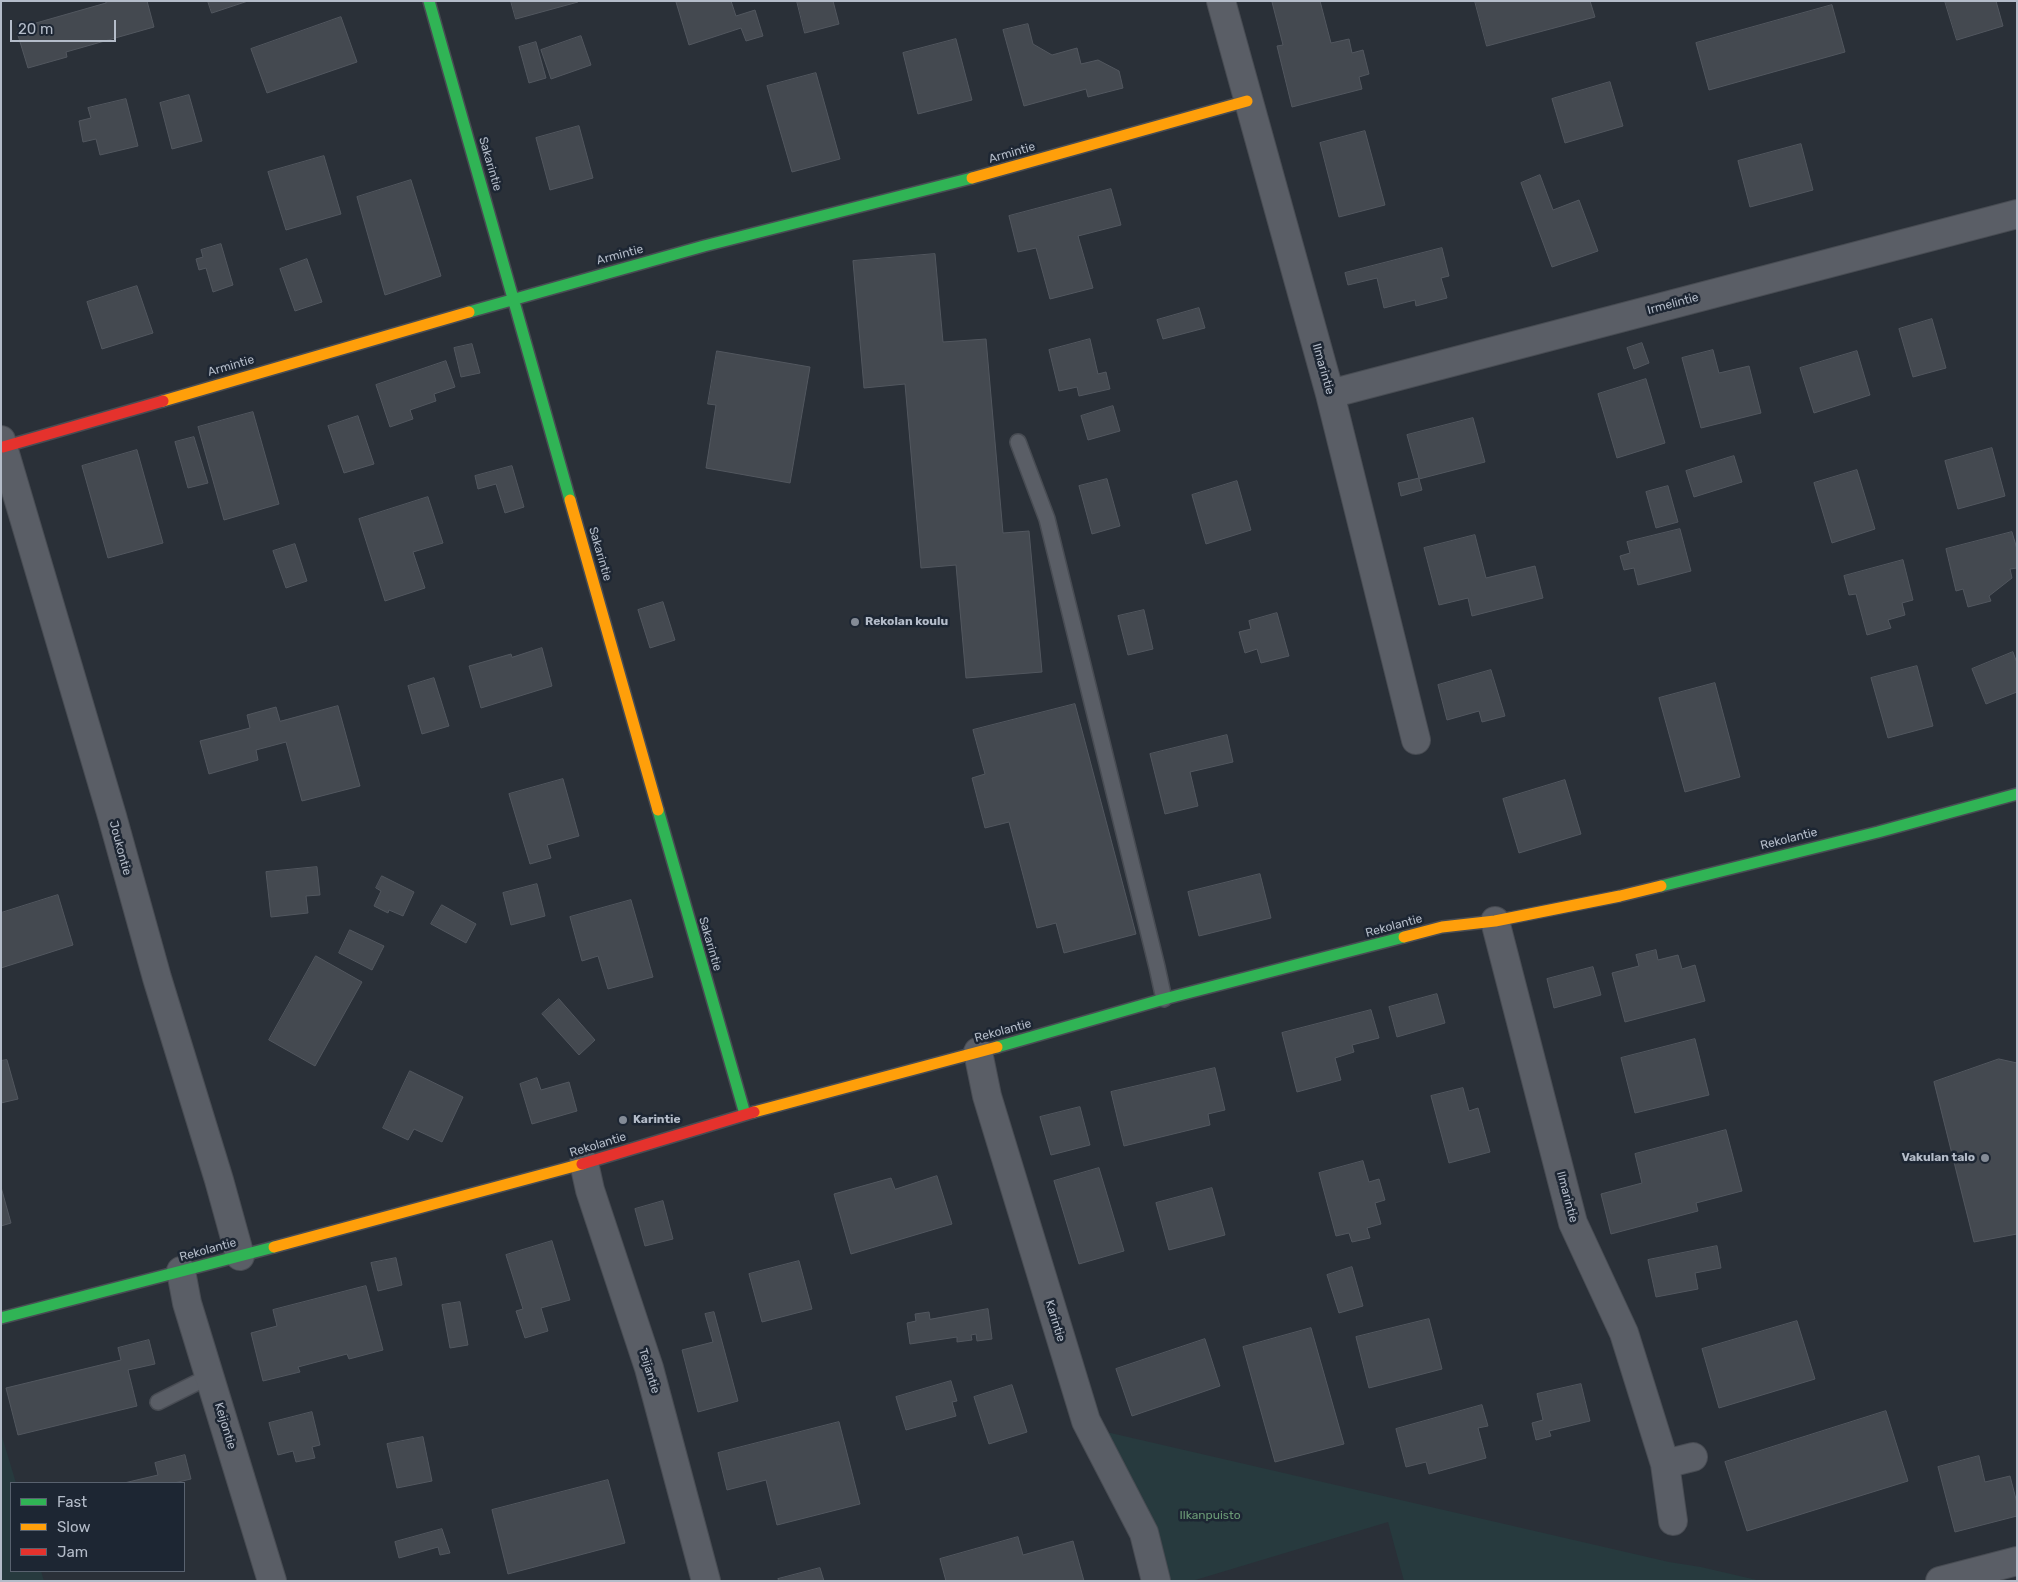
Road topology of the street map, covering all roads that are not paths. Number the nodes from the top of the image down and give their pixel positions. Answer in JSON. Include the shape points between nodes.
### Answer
{"nodes":[{"id":1,"x":429,"y":1,"type":"edge"},
{"id":2,"x":1221,"y":1,"type":"edge"},
{"id":3,"x":1247,"y":100,"type":"junction"},
{"id":4,"x":2017,"y":214,"type":"edge"},
{"id":5,"x":514,"y":299,"type":"junction"},
{"id":6,"x":1330,"y":394,"type":"junction"},
{"id":7,"x":1018,"y":442,"type":"dead end"},
{"id":8,"x":2,"y":443,"type":"edge"},
{"id":9,"x":1416,"y":740,"type":"dead end"},
{"id":10,"x":2017,"y":794,"type":"edge"},
{"id":11,"x":1495,"y":921,"type":"junction"},
{"id":12,"x":1164,"y":999,"type":"junction"},
{"id":13,"x":978,"y":1052,"type":"junction"},
{"id":14,"x":745,"y":1114,"type":"junction"},
{"id":15,"x":584,"y":1163,"type":"junction"},
{"id":16,"x":240,"y":1256,"type":"junction"},
{"id":17,"x":181,"y":1271,"type":"junction"},
{"id":18,"x":1,"y":1318,"type":"edge"},
{"id":19,"x":210,"y":1376,"type":"junction"},
{"id":20,"x":158,"y":1402,"type":"dead end"},
{"id":21,"x":1693,"y":1457,"type":"dead end"},
{"id":22,"x":1665,"y":1464,"type":"junction"},
{"id":23,"x":1673,"y":1521,"type":"dead end"},
{"id":24,"x":2017,"y":1561,"type":"edge"},
{"id":25,"x":272,"y":1581,"type":"edge"},
{"id":26,"x":706,"y":1581,"type":"edge"},
{"id":27,"x":1156,"y":1581,"type":"edge"},
{"id":28,"x":1940,"y":1581,"type":"edge"}],
"edges":[{"from":1,"to":5,"type":"street","name":"Sakarintie"},
{"from":2,"to":3,"type":"street","name":"Ilmarintie"},
{"from":3,"to":5,"type":"street","name":"Armintie","via":[[930,190],[704,246]]},
{"from":3,"to":6,"type":"street","name":"Ilmarintie"},
{"from":4,"to":6,"type":"street","name":"Irmelintie"},
{"from":5,"to":8,"type":"street","name":"Armintie"},
{"from":5,"to":14,"type":"street","name":"Sakarintie"},
{"from":6,"to":9,"type":"street","name":"Ilmarintie"},
{"from":7,"to":12,"type":"lane","via":[[1046,518]]},
{"from":8,"to":16,"type":"street","name":"Joukontie"},
{"from":10,"to":11,"type":"street","name":"Rekolantie","via":[[1620,896]]},
{"from":11,"to":12,"type":"street","name":"Rekolantie","via":[[1442,927]]},
{"from":11,"to":22,"type":"street","name":"Ilmarintie","via":[[1573,1222],[1624,1333]]},
{"from":12,"to":13,"type":"street","name":"Rekolantie"},
{"from":13,"to":14,"type":"street","name":"Rekolantie"},
{"from":13,"to":27,"type":"street","name":"Karintie","via":[[987,1096],[1086,1421],[1144,1533]]},
{"from":14,"to":15,"type":"street","name":"Rekolantie"},
{"from":15,"to":16,"type":"street","name":"Rekolantie"},
{"from":15,"to":26,"type":"street","name":"Teijantie","via":[[590,1190],[650,1368]]},
{"from":16,"to":17,"type":"street","name":"Rekolantie"},
{"from":17,"to":18,"type":"street","name":"Rekolantie"},
{"from":17,"to":19,"type":"street","name":"Keijontie","via":[[187,1303]]},
{"from":19,"to":20,"type":"lane"},
{"from":19,"to":25,"type":"street","name":"Keijontie"},
{"from":21,"to":22,"type":"street"},
{"from":22,"to":23,"type":"street","name":"Ilmarintie"},
{"from":24,"to":28,"type":"street"}]}
